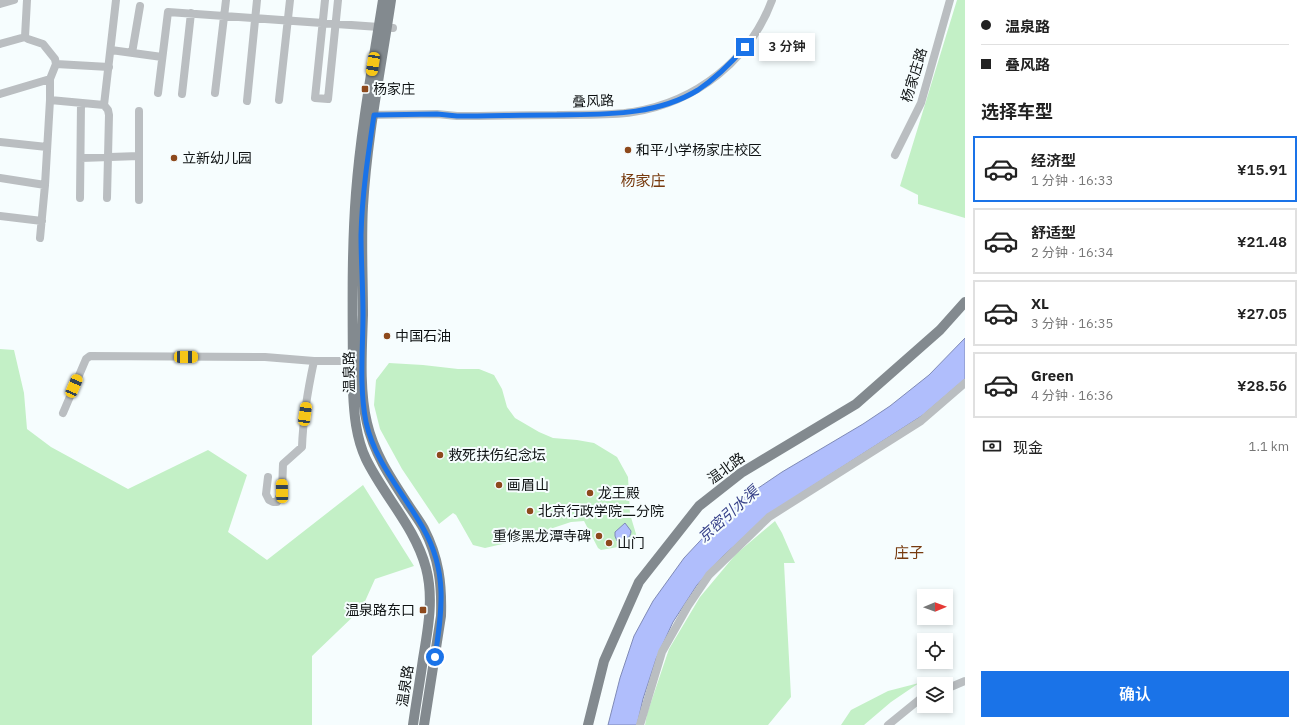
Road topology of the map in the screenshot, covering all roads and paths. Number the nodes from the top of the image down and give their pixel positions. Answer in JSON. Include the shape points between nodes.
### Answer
{"nodes":[{"id":1,"x":14,"y":0,"type":"edge"},
{"id":2,"x":28,"y":0,"type":"edge"},
{"id":3,"x":116,"y":0,"type":"edge"},
{"id":4,"x":226,"y":0,"type":"edge"},
{"id":5,"x":257,"y":0,"type":"edge"},
{"id":6,"x":290,"y":0,"type":"edge"},
{"id":7,"x":325,"y":0,"type":"edge"},
{"id":8,"x":338,"y":0,"type":"edge"},
{"id":9,"x":383,"y":0,"type":"edge"},
{"id":10,"x":391,"y":0,"type":"edge"},
{"id":11,"x":772,"y":0,"type":"edge"},
{"id":12,"x":950,"y":0,"type":"edge"},
{"id":13,"x":0,"y":4,"type":"edge"},
{"id":14,"x":140,"y":6,"type":"dead end"},
{"id":15,"x":191,"y":13,"type":"junction"},
{"id":16,"x":224,"y":16,"type":"junction"},
{"id":17,"x":255,"y":18,"type":"junction"},
{"id":18,"x":288,"y":21,"type":"junction"},
{"id":19,"x":323,"y":23,"type":"junction"},
{"id":20,"x":335,"y":24,"type":"junction"},
{"id":21,"x":386,"y":28,"type":"junction"},
{"id":22,"x":25,"y":37,"type":"junction"},
{"id":23,"x":0,"y":44,"type":"edge"},
{"id":24,"x":111,"y":50,"type":"junction"},
{"id":25,"x":132,"y":53,"type":"junction"},
{"id":26,"x":162,"y":57,"type":"junction"},
{"id":27,"x":56,"y":64,"type":"junction"},
{"id":28,"x":109,"y":67,"type":"junction"},
{"id":29,"x":50,"y":79,"type":"junction"},
{"id":30,"x":158,"y":93,"type":"dead end"},
{"id":31,"x":215,"y":93,"type":"dead end"},
{"id":32,"x":0,"y":94,"type":"edge"},
{"id":33,"x":182,"y":94,"type":"dead end"},
{"id":34,"x":50,"y":100,"type":"junction"},
{"id":35,"x":279,"y":100,"type":"dead end"},
{"id":36,"x":247,"y":101,"type":"dead end"},
{"id":37,"x":82,"y":103,"type":"junction"},
{"id":38,"x":104,"y":105,"type":"junction"},
{"id":39,"x":139,"y":111,"type":"dead end"},
{"id":40,"x":370,"y":115,"type":"junction"},
{"id":41,"x":0,"y":142,"type":"edge"},
{"id":42,"x":47,"y":147,"type":"junction"},
{"id":43,"x":139,"y":156,"type":"junction"},
{"id":44,"x":895,"y":156,"type":"dead end"},
{"id":45,"x":108,"y":157,"type":"junction"},
{"id":46,"x":81,"y":158,"type":"junction"},
{"id":47,"x":0,"y":178,"type":"edge"},
{"id":48,"x":45,"y":185,"type":"junction"},
{"id":49,"x":80,"y":198,"type":"dead end"},
{"id":50,"x":107,"y":198,"type":"dead end"},
{"id":51,"x":139,"y":200,"type":"dead end"},
{"id":52,"x":0,"y":216,"type":"edge"},
{"id":53,"x":42,"y":221,"type":"junction"},
{"id":54,"x":40,"y":238,"type":"dead end"},
{"id":55,"x":965,"y":302,"type":"edge"},
{"id":56,"x":314,"y":361,"type":"junction"},
{"id":57,"x":357,"y":361,"type":"junction"},
{"id":58,"x":965,"y":382,"type":"edge"},
{"id":59,"x":63,"y":413,"type":"dead end"},
{"id":60,"x":268,"y":477,"type":"dead end"},
{"id":61,"x":965,"y":681,"type":"edge"},
{"id":62,"x":953,"y":686,"type":"edge"},
{"id":63,"x":917,"y":701,"type":"edge"},
{"id":64,"x":413,"y":725,"type":"edge"},
{"id":65,"x":424,"y":725,"type":"edge"},
{"id":66,"x":588,"y":725,"type":"edge"},
{"id":67,"x":640,"y":725,"type":"edge"},
{"id":68,"x":888,"y":725,"type":"edge"}],
"edges":[{"from":1,"to":13,"type":"street"},
{"from":2,"to":22,"type":"street"},
{"from":3,"to":24,"type":"street"},
{"from":4,"to":16,"type":"street"},
{"from":5,"to":17,"type":"street"},
{"from":6,"to":18,"type":"street"},
{"from":7,"to":19,"type":"street"},
{"from":8,"to":20,"type":"street"},
{"from":9,"to":21,"type":"main road","name":"温泉路"},
{"from":10,"to":21,"type":"main road","name":"温泉路"},
{"from":11,"to":40,"type":"street","name":"叠风路","via":[[754,37],[725,69],[698,89],[655,107],[606,114]]},
{"from":12,"to":44,"type":"street","name":"杨家庄路","via":[[921,103]]},
{"from":14,"to":25,"type":"street"},
{"from":15,"to":16,"type":"street"},
{"from":15,"to":26,"type":"street","via":[[168,12]]},
{"from":15,"to":33,"type":"street"},
{"from":16,"to":17,"type":"street"},
{"from":16,"to":31,"type":"street"},
{"from":17,"to":18,"type":"street"},
{"from":17,"to":36,"type":"street"},
{"from":18,"to":19,"type":"street"},
{"from":18,"to":35,"type":"street"},
{"from":19,"to":20,"type":"street"},
{"from":19,"to":20,"type":"street","via":[[315,98],[328,99]]},
{"from":20,"to":21,"type":"street"},
{"from":21,"to":40,"type":"main road","name":"温泉路"},
{"from":22,"to":23,"type":"street"},
{"from":22,"to":27,"type":"street","via":[[44,44]]},
{"from":24,"to":25,"type":"street"},
{"from":24,"to":28,"type":"street"},
{"from":25,"to":26,"type":"street"},
{"from":26,"to":30,"type":"street"},
{"from":27,"to":28,"type":"street"},
{"from":27,"to":29,"type":"street"},
{"from":28,"to":38,"type":"street"},
{"from":29,"to":32,"type":"street"},
{"from":29,"to":34,"type":"street"},
{"from":34,"to":37,"type":"street"},
{"from":34,"to":42,"type":"street"},
{"from":37,"to":38,"type":"street"},
{"from":37,"to":46,"type":"street"},
{"from":38,"to":45,"type":"street","via":[[109,116]]},
{"from":39,"to":43,"type":"street"},
{"from":40,"to":57,"type":"main road","name":"温泉路","via":[[362,213]]},
{"from":41,"to":42,"type":"street"},
{"from":42,"to":48,"type":"street"},
{"from":43,"to":45,"type":"street"},
{"from":43,"to":51,"type":"street"},
{"from":45,"to":46,"type":"street"},
{"from":45,"to":50,"type":"street"},
{"from":46,"to":49,"type":"street"},
{"from":47,"to":48,"type":"street"},
{"from":48,"to":53,"type":"street"},
{"from":52,"to":53,"type":"street"},
{"from":53,"to":54,"type":"street"},
{"from":55,"to":66,"type":"main road","name":"温北路","via":[[940,330],[856,404],[741,473],[699,506],[639,582],[604,661]]},
{"from":56,"to":57,"type":"street"},
{"from":56,"to":59,"type":"street","via":[[265,357],[90,356],[86,359]]},
{"from":56,"to":60,"type":"street","via":[[302,447],[283,464],[282,491],[277,502],[269,500],[266,494]]},
{"from":57,"to":64,"type":"main road","name":"温泉路","via":[[354,413],[357,433],[365,457],[413,535],[426,569],[430,610]]},
{"from":57,"to":65,"type":"main road","name":"温泉路","via":[[366,422],[373,443],[389,477],[424,528],[439,571],[441,616]]},
{"from":58,"to":67,"type":"street","via":[[921,421],[769,517],[709,575],[662,652]]},
{"from":61,"to":62,"type":"street"},
{"from":63,"to":68,"type":"street"}]}
